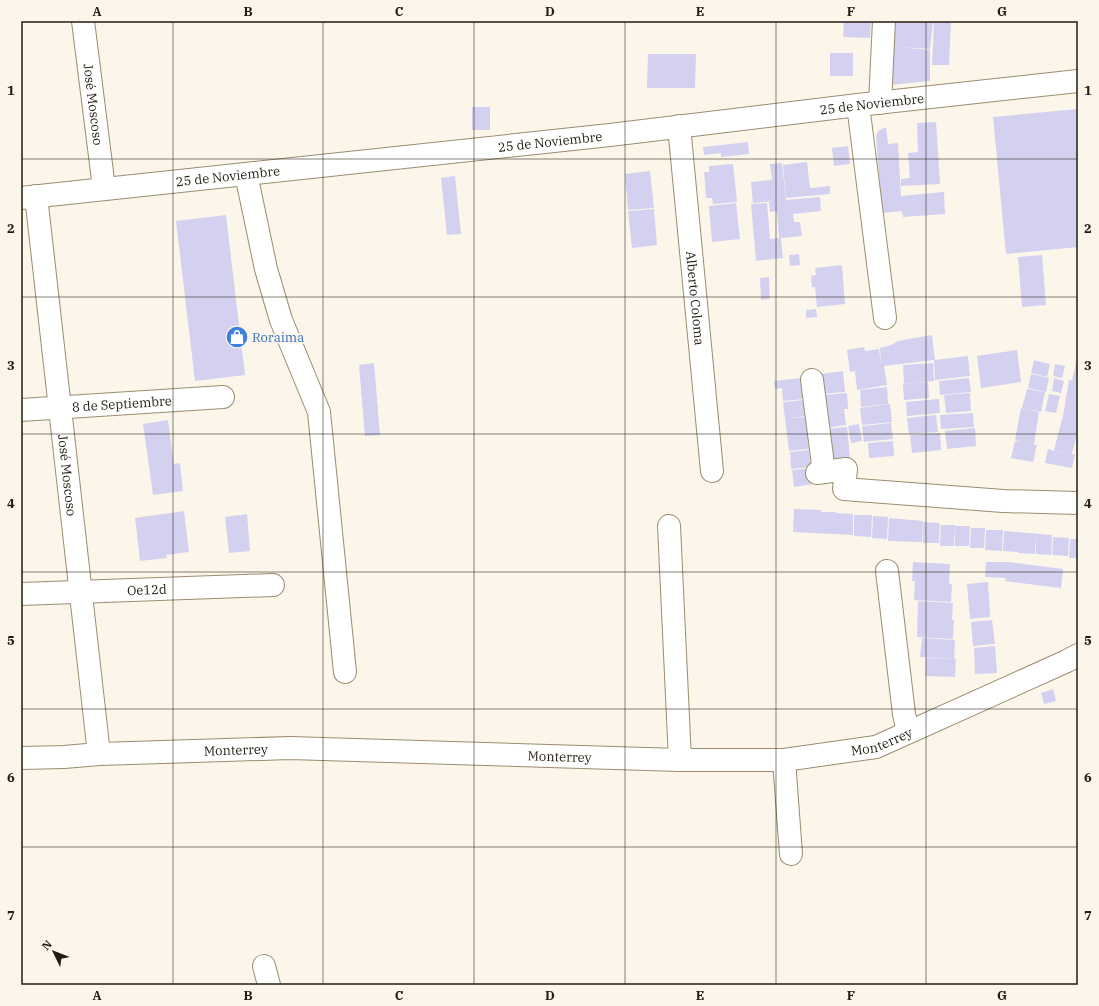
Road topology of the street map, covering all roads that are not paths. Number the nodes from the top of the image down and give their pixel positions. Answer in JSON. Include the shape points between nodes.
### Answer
{"nodes":[{"id":1,"x":83,"y":21,"type":"edge"},
{"id":2,"x":884,"y":21,"type":"edge"},
{"id":3,"x":1078,"y":81,"type":"edge"},
{"id":4,"x":880,"y":102,"type":"junction"},
{"id":5,"x":858,"y":105,"type":"junction"},
{"id":6,"x":679,"y":126,"type":"junction"},
{"id":7,"x":246,"y":174,"type":"junction"},
{"id":8,"x":104,"y":188,"type":"junction"},
{"id":9,"x":29,"y":197,"type":"edge"},
{"id":10,"x":885,"y":318,"type":"dead end"},
{"id":11,"x":812,"y":380,"type":"dead end"},
{"id":12,"x":223,"y":397,"type":"dead end"},
{"id":13,"x":60,"y":408,"type":"junction"},
{"id":14,"x":21,"y":410,"type":"edge"},
{"id":15,"x":712,"y":471,"type":"dead end"},
{"id":16,"x":1078,"y":503,"type":"edge"},
{"id":17,"x":669,"y":526,"type":"dead end"},
{"id":18,"x":886,"y":571,"type":"dead end"},
{"id":19,"x":273,"y":585,"type":"dead end"},
{"id":20,"x":81,"y":592,"type":"junction"},
{"id":21,"x":21,"y":594,"type":"edge"},
{"id":22,"x":1078,"y":655,"type":"edge"},
{"id":23,"x":345,"y":672,"type":"dead end"},
{"id":24,"x":908,"y":732,"type":"junction"},
{"id":25,"x":99,"y":754,"type":"junction"},
{"id":26,"x":21,"y":758,"type":"edge"},
{"id":27,"x":680,"y":760,"type":"junction"},
{"id":28,"x":784,"y":760,"type":"junction"},
{"id":29,"x":791,"y":854,"type":"dead end"}],
"edges":[{"from":1,"to":8,"type":"street","name":"José Moscoso"},
{"from":2,"to":4,"type":"street"},
{"from":3,"to":4,"type":"street","name":"25 de Noviembre"},
{"from":4,"to":5,"type":"street","name":"25 de Noviembre"},
{"from":5,"to":6,"type":"street","name":"25 de Noviembre"},
{"from":5,"to":10,"type":"street"},
{"from":6,"to":7,"type":"street","name":"25 de Noviembre"},
{"from":6,"to":15,"type":"street","name":"Alberto Coloma"},
{"from":7,"to":8,"type":"street","name":"25 de Noviembre"},
{"from":7,"to":23,"type":"street","via":[[266,268],[282,320],[319,412]]},
{"from":8,"to":9,"type":"street","name":"25 de Noviembre"},
{"from":9,"to":13,"type":"street","name":"José Moscoso"},
{"from":11,"to":16,"type":"street","via":[[820,473],[846,469],[844,489],[1003,502]]},
{"from":12,"to":13,"type":"street","name":"8 de Septiembre"},
{"from":13,"to":14,"type":"street","name":"8 de Septiembre"},
{"from":13,"to":20,"type":"street","name":"José Moscoso"},
{"from":17,"to":27,"type":"street"},
{"from":18,"to":24,"type":"street"},
{"from":19,"to":20,"type":"street","name":"Oe12d"},
{"from":20,"to":21,"type":"street","name":"Oe12d"},
{"from":20,"to":25,"type":"street","name":"José Moscoso"},
{"from":22,"to":24,"type":"street","name":"Monterrey"},
{"from":24,"to":28,"type":"street","name":"Monterrey","via":[[876,747]]},
{"from":25,"to":26,"type":"street","name":"Monterrey"},
{"from":25,"to":27,"type":"street","name":"Monterrey","via":[[290,748]]},
{"from":27,"to":28,"type":"street","name":"Monterrey"},
{"from":28,"to":29,"type":"street"}]}
